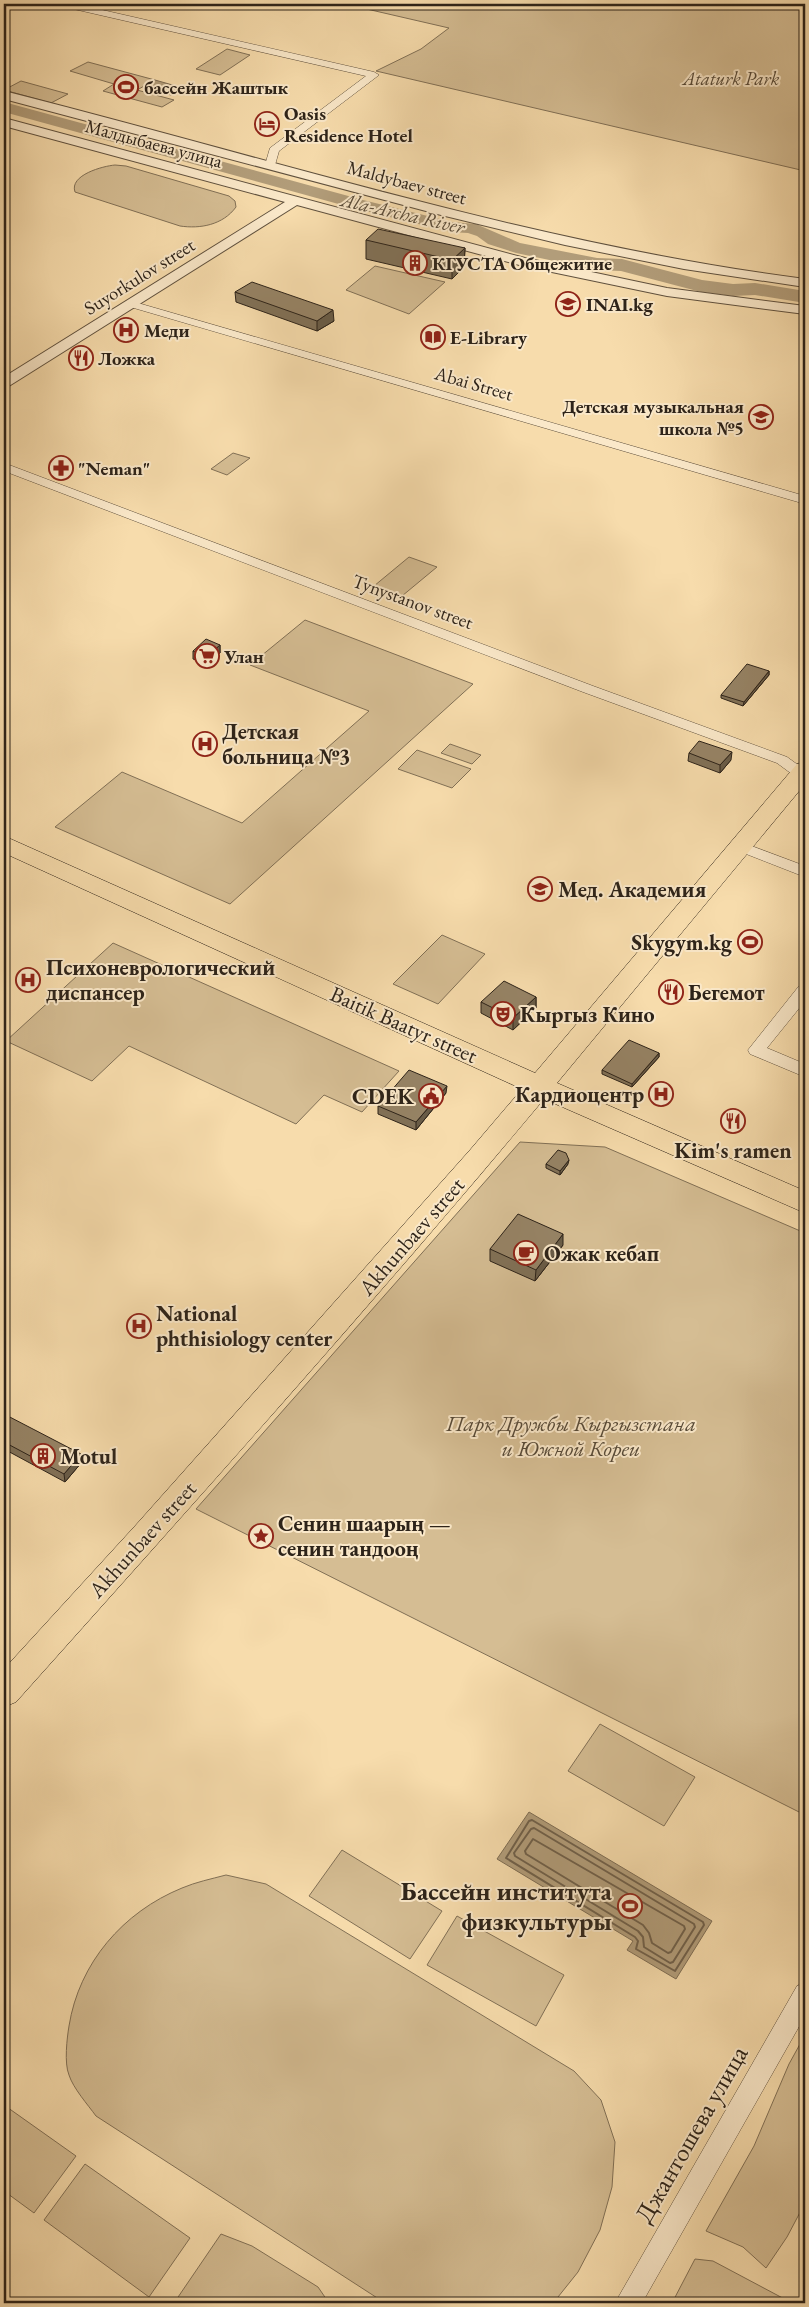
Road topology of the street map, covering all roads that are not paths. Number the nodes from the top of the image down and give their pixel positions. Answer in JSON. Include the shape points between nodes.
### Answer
{"nodes":[{"id":1,"x":65,"y":4,"type":"edge"},
{"id":2,"x":4,"y":95,"type":"edge"},
{"id":3,"x":4,"y":122,"type":"edge"},
{"id":4,"x":270,"y":165,"type":"junction"},
{"id":5,"x":294,"y":200,"type":"junction"},
{"id":6,"x":805,"y":283,"type":"edge"},
{"id":7,"x":131,"y":304,"type":"junction"},
{"id":8,"x":805,"y":310,"type":"edge"},
{"id":9,"x":4,"y":384,"type":"edge"},
{"id":10,"x":4,"y":467,"type":"edge"},
{"id":11,"x":805,"y":500,"type":"edge"},
{"id":12,"x":804,"y":773,"type":"edge"},
{"id":13,"x":4,"y":844,"type":"edge"},
{"id":14,"x":741,"y":847,"type":"junction"},
{"id":15,"x":805,"y":872,"type":"edge"},
{"id":16,"x":805,"y":990,"type":"edge"},
{"id":17,"x":805,"y":1071,"type":"edge"},
{"id":18,"x":538,"y":1085,"type":"junction"},
{"id":19,"x":805,"y":1203,"type":"edge"},
{"id":20,"x":4,"y":1692,"type":"edge"},
{"id":21,"x":805,"y":1994,"type":"edge"},
{"id":22,"x":628,"y":2303,"type":"edge"}],
"edges":[{"from":1,"to":4,"type":"street","via":[[374,75],[274,150]]},
{"from":2,"to":4,"type":"street","name":"Maldybaev street"},
{"from":3,"to":5,"type":"street","name":"Малдыбаева улица"},
{"from":4,"to":6,"type":"street","name":"Maldybaev street","via":[[578,245],[697,268]]},
{"from":5,"to":7,"type":"street","name":"Suyorkulov street"},
{"from":5,"to":8,"type":"street","via":[[475,250],[586,276],[695,296]]},
{"from":7,"to":9,"type":"street","name":"Suyorkulov street"},
{"from":7,"to":11,"type":"street","name":"Abai Street"},
{"from":10,"to":12,"type":"street","name":"Tynystanov street","via":[[782,760]]},
{"from":12,"to":14,"type":"main road","name":"Akhunbaev street"},
{"from":13,"to":18,"type":"main road","name":"Baitik Baatyr street"},
{"from":14,"to":15,"type":"street"},
{"from":14,"to":18,"type":"main road","name":"Akhunbaev street"},
{"from":16,"to":17,"type":"street","via":[[756,1050]]},
{"from":18,"to":19,"type":"main road","name":"Baitik Baatyr street"},
{"from":18,"to":20,"type":"main road","name":"Akhunbaev street","via":[[480,1157]]},
{"from":21,"to":22,"type":"street","name":"Джантошева улица"}]}
